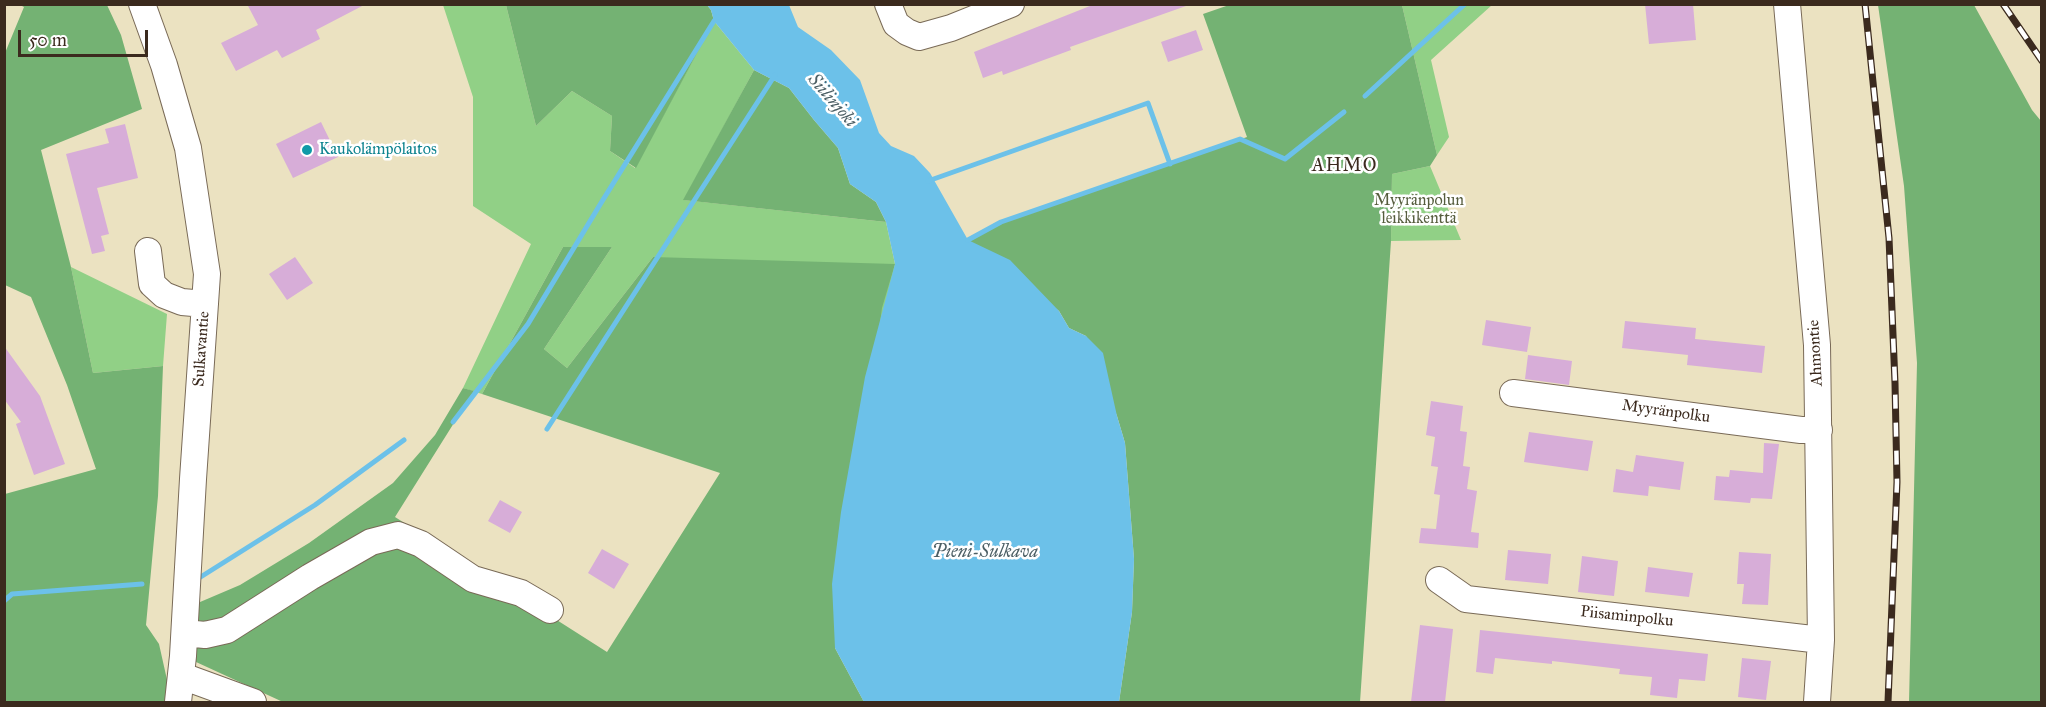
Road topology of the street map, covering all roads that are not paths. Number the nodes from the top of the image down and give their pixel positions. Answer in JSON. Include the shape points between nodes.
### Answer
{"nodes":[{"id":1,"x":142,"y":4,"type":"edge"},
{"id":2,"x":888,"y":4,"type":"edge"},
{"id":3,"x":1011,"y":4,"type":"edge"},
{"id":4,"x":1786,"y":4,"type":"edge"},
{"id":5,"x":148,"y":251,"type":"dead end"},
{"id":6,"x":205,"y":304,"type":"junction"},
{"id":7,"x":1514,"y":393,"type":"dead end"},
{"id":8,"x":1819,"y":430,"type":"junction"},
{"id":9,"x":1439,"y":580,"type":"dead end"},
{"id":10,"x":550,"y":610,"type":"dead end"},
{"id":11,"x":185,"y":633,"type":"junction"},
{"id":12,"x":1821,"y":640,"type":"junction"},
{"id":13,"x":182,"y":676,"type":"junction"},
{"id":14,"x":178,"y":702,"type":"edge"},
{"id":15,"x":253,"y":702,"type":"edge"},
{"id":16,"x":1817,"y":702,"type":"edge"}],
"edges":[{"from":1,"to":6,"type":"street","name":"Sulkavantie","via":[[188,148],[207,274]]},
{"from":2,"to":3,"type":"street","via":[[896,24],[919,37]]},
{"from":4,"to":8,"type":"street","name":"Ahmontie","via":[[1817,345]]},
{"from":5,"to":6,"type":"street","via":[[152,284],[164,295],[182,302]]},
{"from":6,"to":11,"type":"street","name":"Sulkavantie"},
{"from":7,"to":8,"type":"street","name":"Myyränpolku"},
{"from":8,"to":12,"type":"street","name":"Ahmontie"},
{"from":9,"to":12,"type":"street","name":"Piisaminpolku","via":[[1466,599]]},
{"from":10,"to":11,"type":"street","via":[[521,593],[473,579],[421,544],[398,535],[371,542],[227,630],[205,635]]},
{"from":11,"to":13,"type":"street","name":"Sulkavantie"},
{"from":12,"to":16,"type":"street","name":"Ahmontie"},
{"from":13,"to":14,"type":"street","name":"Sulkavantie"},
{"from":13,"to":15,"type":"street"}]}
